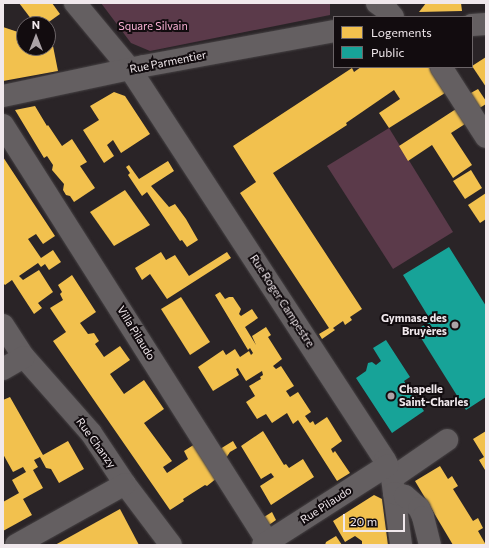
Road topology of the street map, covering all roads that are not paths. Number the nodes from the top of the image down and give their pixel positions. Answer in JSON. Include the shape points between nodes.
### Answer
{"nodes":[{"id":1,"x":75,"y":3,"type":"edge"},
{"id":2,"x":376,"y":3,"type":"edge"},
{"id":3,"x":392,"y":16,"type":"edge"},
{"id":4,"x":486,"y":24,"type":"edge"},
{"id":5,"x":473,"y":25,"type":"edge"},
{"id":6,"x":333,"y":31,"type":"edge"},
{"id":7,"x":442,"y":68,"type":"edge"},
{"id":8,"x":130,"y":69,"type":"junction"},
{"id":9,"x":3,"y":96,"type":"edge"},
{"id":10,"x":3,"y":125,"type":"edge"},
{"id":11,"x":486,"y":137,"type":"edge"},
{"id":12,"x":3,"y":326,"type":"edge"},
{"id":13,"x":24,"y":357,"type":"junction"},
{"id":14,"x":3,"y":369,"type":"edge"},
{"id":15,"x":447,"y":440,"type":"dead end"},
{"id":16,"x":391,"y":479,"type":"junction"},
{"id":17,"x":126,"y":484,"type":"junction"},
{"id":18,"x":266,"y":543,"type":"edge"},
{"id":19,"x":16,"y":545,"type":"edge"},
{"id":20,"x":171,"y":545,"type":"edge"},
{"id":21,"x":401,"y":545,"type":"edge"},
{"id":22,"x":430,"y":545,"type":"edge"}],
"edges":[{"from":1,"to":8,"type":"street","name":"Rue Roger Campestre"},
{"from":2,"to":3,"type":"street"},
{"from":4,"to":5,"type":"street"},
{"from":6,"to":8,"type":"street","name":"Rue Parmentier"},
{"from":7,"to":11,"type":"street"},
{"from":8,"to":9,"type":"street","name":"Rue Parmentier"},
{"from":8,"to":16,"type":"street","name":"Rue Roger Campestre"},
{"from":10,"to":18,"type":"street","name":"Villa Pilaudo"},
{"from":12,"to":13,"type":"street","name":"Rue Chanzy"},
{"from":13,"to":14,"type":"street"},
{"from":13,"to":17,"type":"street","name":"Rue Chanzy","via":[[91,432]]},
{"from":15,"to":16,"type":"street","name":"Rue Pilaudo"},
{"from":16,"to":18,"type":"street","name":"Rue Pilaudo"},
{"from":16,"to":21,"type":"street","name":"Rue Roger Campestre"},
{"from":16,"to":22,"type":"street","via":[[419,508]]},
{"from":17,"to":19,"type":"street"},
{"from":17,"to":20,"type":"street","name":"Rue Chanzy"}]}
